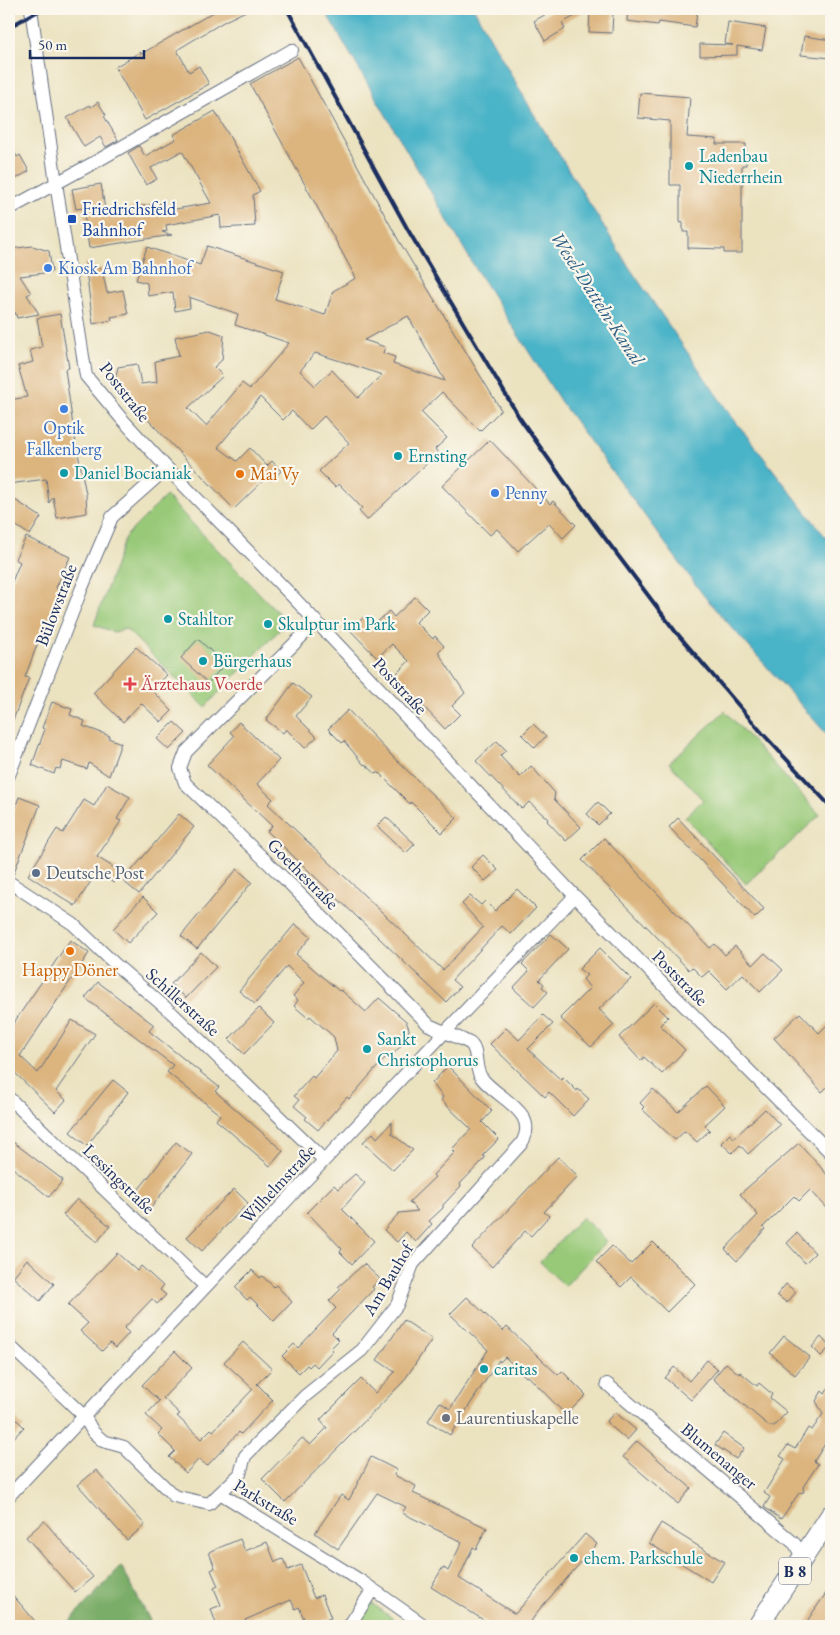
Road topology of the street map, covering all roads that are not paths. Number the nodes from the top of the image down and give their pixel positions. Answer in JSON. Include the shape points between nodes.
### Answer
{"nodes":[{"id":1,"x":31,"y":9,"type":"edge"},
{"id":2,"x":292,"y":50,"type":"dead end"},
{"id":3,"x":56,"y":183,"type":"junction"},
{"id":4,"x":9,"y":209,"type":"edge"},
{"id":5,"x":167,"y":468,"type":"junction"},
{"id":6,"x":316,"y":622,"type":"junction"},
{"id":7,"x":9,"y":775,"type":"edge"},
{"id":8,"x":9,"y":882,"type":"edge"},
{"id":9,"x":575,"y":896,"type":"junction"},
{"id":10,"x":444,"y":1033,"type":"junction"},
{"id":11,"x":9,"y":1098,"type":"edge"},
{"id":12,"x":521,"y":1144,"type":"joint"},
{"id":13,"x":831,"y":1153,"type":"edge"},
{"id":14,"x":324,"y":1160,"type":"junction"},
{"id":15,"x":205,"y":1286,"type":"junction"},
{"id":16,"x":9,"y":1345,"type":"edge"},
{"id":17,"x":608,"y":1384,"type":"dead end"},
{"id":18,"x":84,"y":1416,"type":"junction"},
{"id":19,"x":220,"y":1493,"type":"junction"},
{"id":20,"x":9,"y":1496,"type":"edge"},
{"id":21,"x":831,"y":1515,"type":"edge"},
{"id":22,"x":802,"y":1559,"type":"junction"},
{"id":23,"x":373,"y":1589,"type":"junction"},
{"id":24,"x":349,"y":1626,"type":"edge"},
{"id":25,"x":425,"y":1626,"type":"edge"},
{"id":26,"x":758,"y":1626,"type":"edge"}],
"edges":[{"from":1,"to":3,"type":"street","name":"Poststraße"},
{"from":2,"to":3,"type":"street"},
{"from":3,"to":4,"type":"street"},
{"from":3,"to":5,"type":"street","name":"Poststraße","via":[[86,376]]},
{"from":5,"to":6,"type":"street","name":"Poststraße"},
{"from":5,"to":7,"type":"street","name":"Bülowstraße","via":[[112,517]]},
{"from":6,"to":9,"type":"street","name":"Poststraße"},
{"from":6,"to":10,"type":"street","name":"Goethestraße","via":[[186,752],[180,768],[185,783],[429,1025]]},
{"from":8,"to":14,"type":"street","name":"Schillerstraße","via":[[73,924],[174,1014]]},
{"from":9,"to":10,"type":"street","name":"Wilhelmstraße"},
{"from":9,"to":13,"type":"street","name":"Poststraße"},
{"from":10,"to":12,"type":"street","name":"Goethestraße","via":[[470,1043],[481,1077],[520,1112],[527,1136]]},
{"from":10,"to":14,"type":"street","name":"Wilhelmstraße"},
{"from":11,"to":15,"type":"street","name":"Lessingstraße"},
{"from":12,"to":19,"type":"street","name":"Am Bauhof","via":[[413,1264],[397,1305],[362,1350],[305,1396],[244,1456],[240,1474]]},
{"from":14,"to":15,"type":"street","name":"Wilhelmstraße"},
{"from":15,"to":18,"type":"street","name":"Wilhelmstraße"},
{"from":16,"to":18,"type":"street","name":"Parkstraße"},
{"from":17,"to":22,"type":"street","name":"Blumenanger","via":[[795,1544]]},
{"from":18,"to":19,"type":"street","name":"Parkstraße","via":[[93,1432],[103,1441],[124,1447],[174,1496],[209,1504]]},
{"from":18,"to":20,"type":"street","name":"Wilhelmstraße"},
{"from":19,"to":23,"type":"street","name":"Parkstraße"},
{"from":21,"to":22,"type":"main road","number":"B 8"},
{"from":22,"to":26,"type":"main road","number":"B 8"},
{"from":23,"to":24,"type":"street"},
{"from":23,"to":25,"type":"street","name":"Parkstraße"}]}
